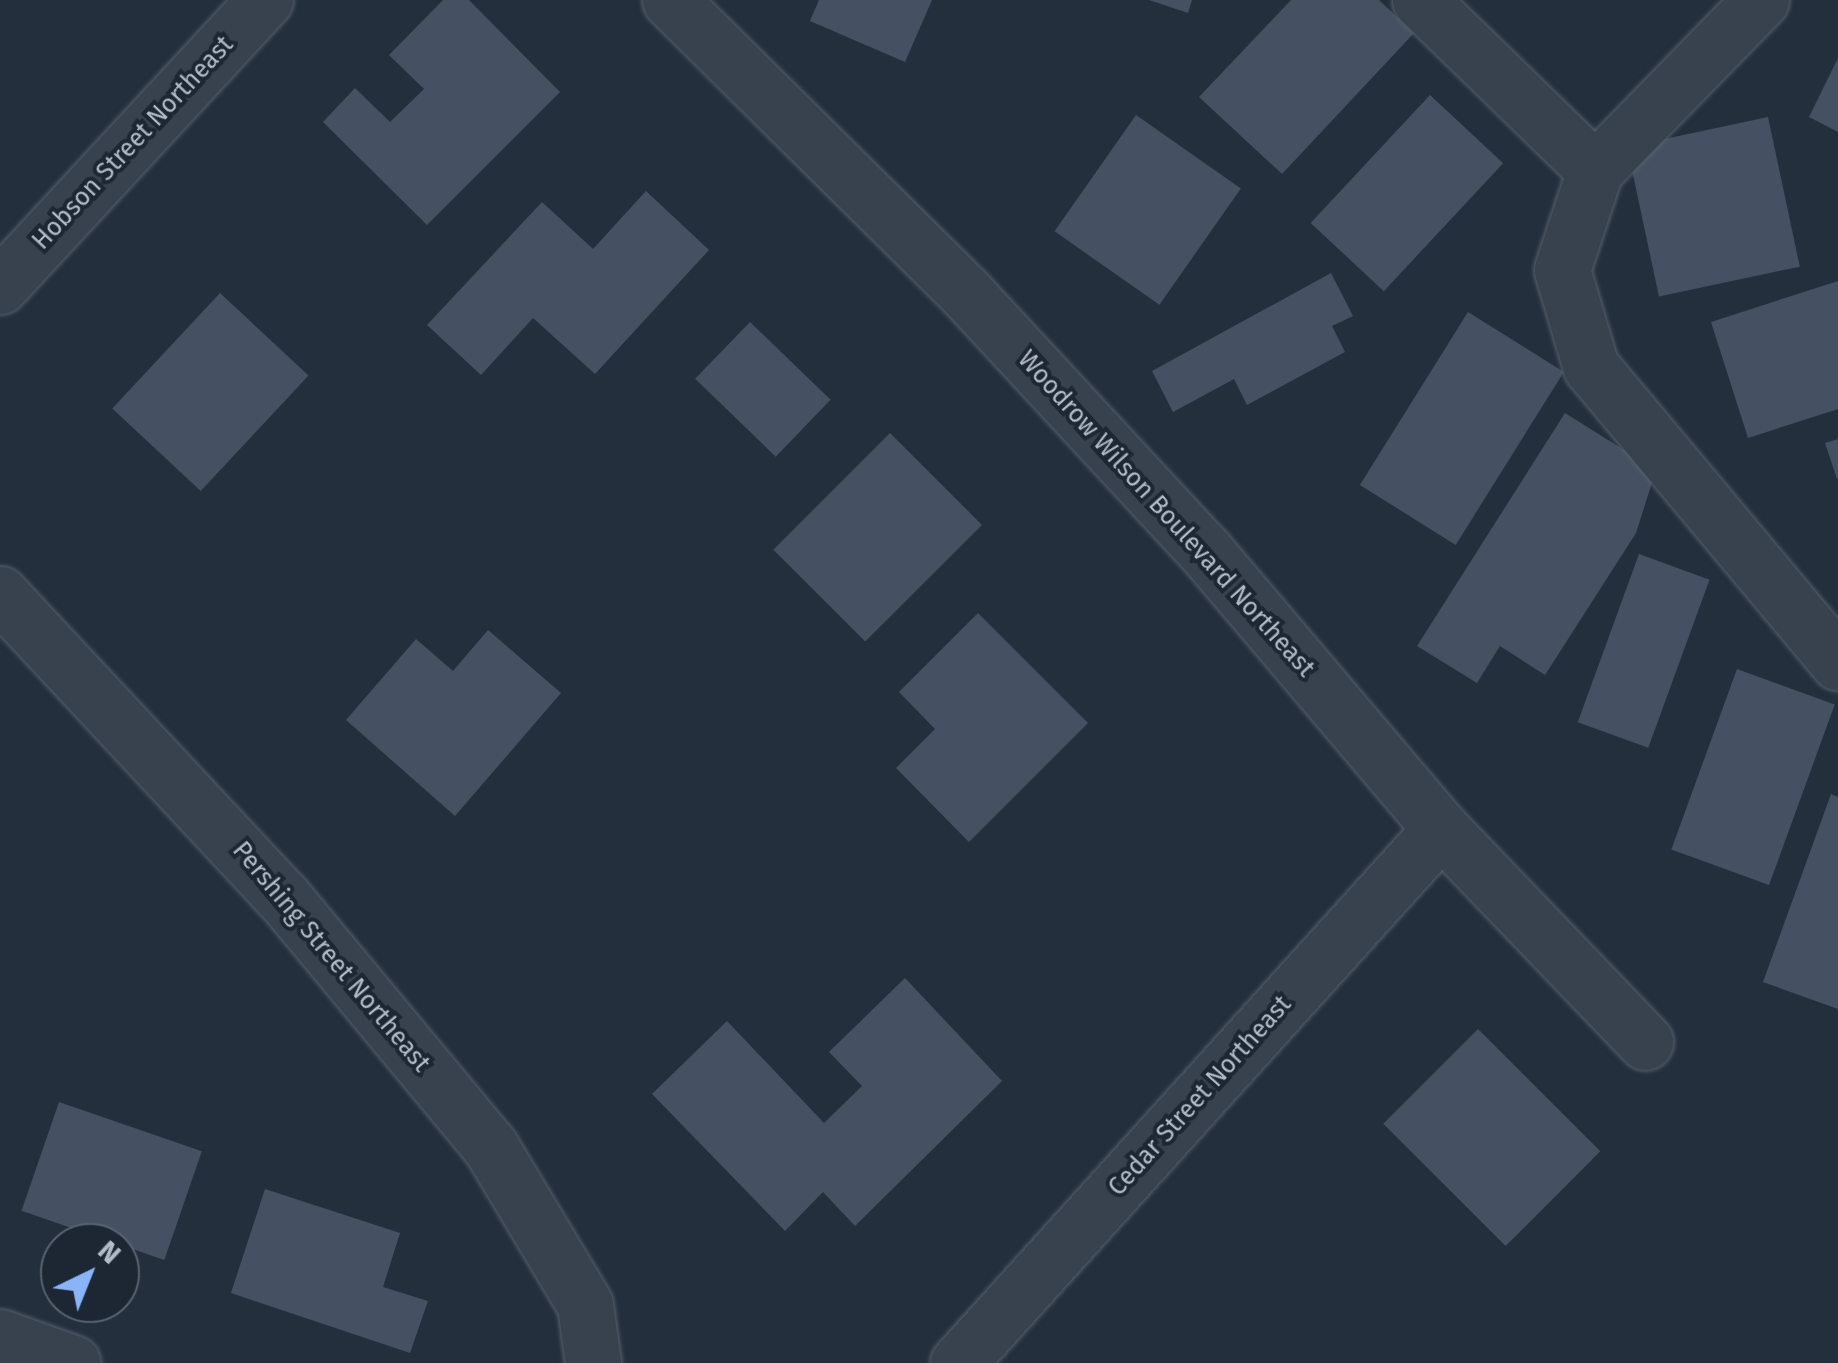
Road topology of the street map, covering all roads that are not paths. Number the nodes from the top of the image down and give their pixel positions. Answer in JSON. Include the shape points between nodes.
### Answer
{"nodes":[{"id":1,"x":265,"y":0,"type":"edge"},
{"id":2,"x":670,"y":0,"type":"edge"},
{"id":3,"x":1420,"y":0,"type":"edge"},
{"id":4,"x":1761,"y":0,"type":"edge"},
{"id":5,"x":1595,"y":170,"type":"junction"},
{"id":6,"x":0,"y":286,"type":"edge"},
{"id":7,"x":0,"y":594,"type":"edge"},
{"id":8,"x":1838,"y":662,"type":"edge"},
{"id":9,"x":1441,"y":829,"type":"junction"},
{"id":10,"x":1645,"y":1042,"type":"dead end"},
{"id":11,"x":7,"y":1347,"type":"edge"},
{"id":12,"x":72,"y":1363,"type":"edge"},
{"id":13,"x":594,"y":1363,"type":"edge"},
{"id":14,"x":958,"y":1363,"type":"edge"}],
"edges":[{"from":1,"to":6,"type":"street","name":"Hobson Street Northeast"},
{"from":2,"to":9,"type":"street","name":"Woodrow Wilson Boulevard Northeast","via":[[966,293],[1206,552]]},
{"from":3,"to":5,"type":"street"},
{"from":4,"to":5,"type":"street"},
{"from":5,"to":8,"type":"street","via":[[1562,270],[1591,367]]},
{"from":7,"to":13,"type":"street","name":"Pershing Street Northeast","via":[[283,897],[490,1146],[585,1305]]},
{"from":9,"to":10,"type":"street","name":"Woodrow Wilson Boulevard Northeast"},
{"from":9,"to":14,"type":"street","name":"Cedar Street Northeast"},
{"from":11,"to":12,"type":"street"}]}
